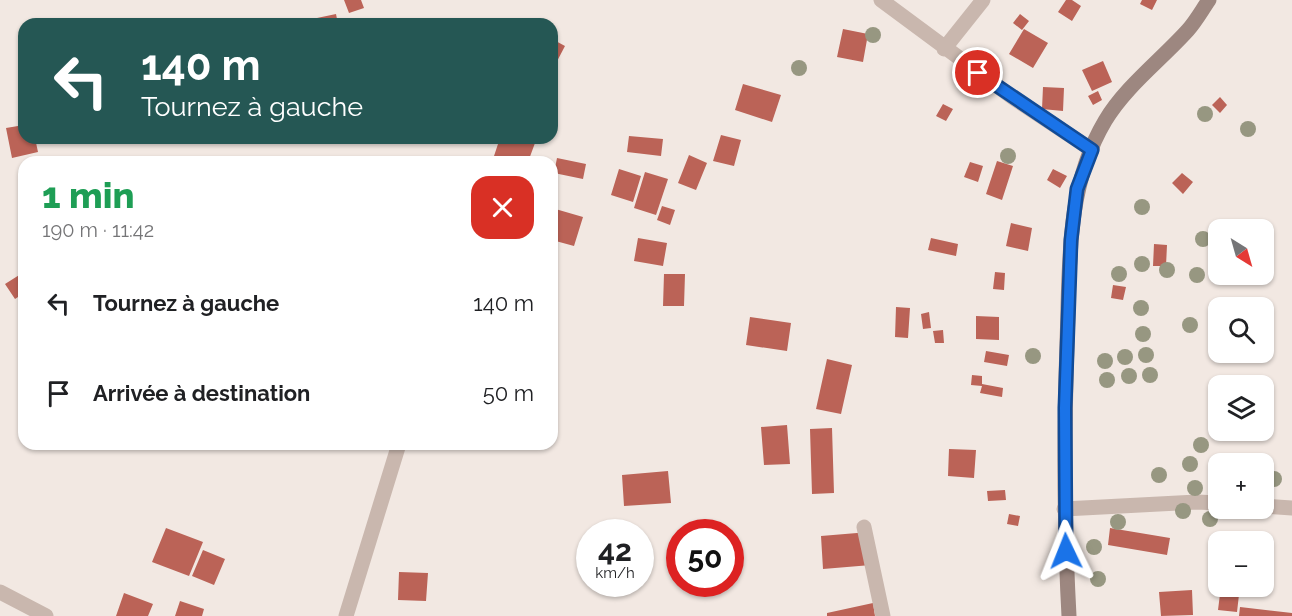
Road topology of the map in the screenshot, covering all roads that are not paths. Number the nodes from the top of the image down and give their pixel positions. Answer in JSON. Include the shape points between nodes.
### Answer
{"nodes":[{"id":1,"x":881,"y":0,"type":"edge"},
{"id":2,"x":983,"y":0,"type":"edge"},
{"id":3,"x":1209,"y":0,"type":"edge"},
{"id":4,"x":944,"y":49,"type":"junction"},
{"id":5,"x":1092,"y":150,"type":"junction"},
{"id":6,"x":397,"y":450,"type":"edge"},
{"id":7,"x":1208,"y":503,"type":"edge"},
{"id":8,"x":1274,"y":506,"type":"edge"},
{"id":9,"x":1292,"y":507,"type":"edge"},
{"id":10,"x":1064,"y":509,"type":"junction"},
{"id":11,"x":864,"y":527,"type":"dead end"},
{"id":12,"x":0,"y":592,"type":"edge"},
{"id":13,"x":46,"y":616,"type":"edge"},
{"id":14,"x":346,"y":616,"type":"edge"},
{"id":15,"x":883,"y":616,"type":"edge"},
{"id":16,"x":1069,"y":616,"type":"edge"}],
"edges":[{"from":1,"to":4,"type":"street"},
{"from":2,"to":4,"type":"street"},
{"from":3,"to":5,"type":"main road","via":[[1191,28],[1120,100]]},
{"from":4,"to":5,"type":"street"},
{"from":5,"to":10,"type":"main road","via":[[1077,189],[1071,240]]},
{"from":6,"to":14,"type":"street"},
{"from":7,"to":10,"type":"street"},
{"from":8,"to":9,"type":"street"},
{"from":10,"to":16,"type":"main road"},
{"from":11,"to":15,"type":"street"},
{"from":12,"to":13,"type":"street"}]}
